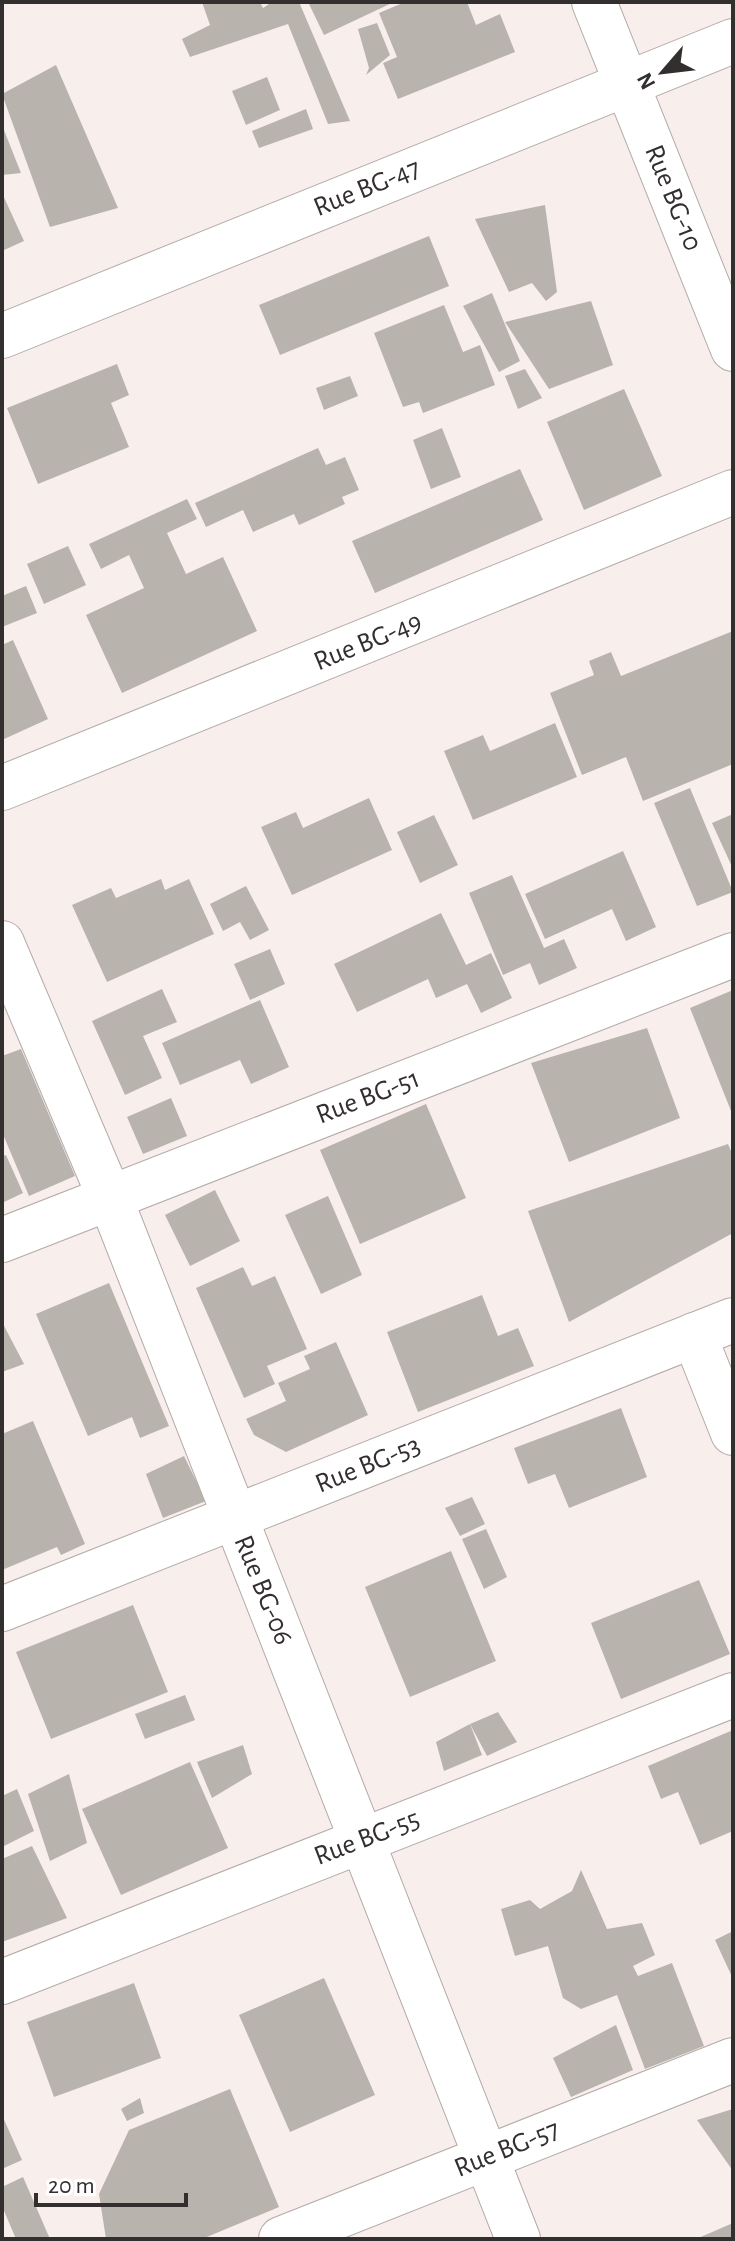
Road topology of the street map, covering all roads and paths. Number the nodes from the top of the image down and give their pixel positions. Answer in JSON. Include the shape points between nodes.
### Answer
{"nodes":[{"id":1,"x":594,"y":2,"type":"edge"},
{"id":2,"x":733,"y":41,"type":"edge"},
{"id":3,"x":627,"y":83,"type":"junction"},
{"id":4,"x":2,"y":336,"type":"edge"},
{"id":5,"x":733,"y":349,"type":"edge"},
{"id":6,"x":733,"y":492,"type":"edge"},
{"id":7,"x":2,"y":788,"type":"edge"},
{"id":8,"x":2,"y":943,"type":"edge"},
{"id":9,"x":733,"y":955,"type":"edge"},
{"id":10,"x":110,"y":1198,"type":"junction"},
{"id":11,"x":2,"y":1240,"type":"edge"},
{"id":12,"x":714,"y":1328,"type":"edge"},
{"id":13,"x":733,"y":1433,"type":"edge"},
{"id":14,"x":235,"y":1517,"type":"junction"},
{"id":15,"x":2,"y":1609,"type":"edge"},
{"id":16,"x":733,"y":1695,"type":"edge"},
{"id":17,"x":362,"y":1840,"type":"junction"},
{"id":18,"x":2,"y":1982,"type":"edge"},
{"id":19,"x":733,"y":2060,"type":"edge"},
{"id":20,"x":486,"y":2158,"type":"junction"},
{"id":21,"x":281,"y":2239,"type":"edge"},
{"id":22,"x":518,"y":2239,"type":"edge"}],
"edges":[{"from":1,"to":3,"type":"street","name":"Rue BG-10"},
{"from":2,"to":3,"type":"street","name":"Rue BG-47"},
{"from":3,"to":4,"type":"street","name":"Rue BG-47"},
{"from":3,"to":5,"type":"street","name":"Rue BG-10"},
{"from":6,"to":7,"type":"street","name":"Rue BG-49"},
{"from":8,"to":10,"type":"street","name":"Rue BG-06"},
{"from":9,"to":10,"type":"street","name":"Rue BG-51"},
{"from":10,"to":11,"type":"street","name":"Rue BG-51"},
{"from":10,"to":14,"type":"street","name":"Rue BG-06"},
{"from":12,"to":13,"type":"street"},
{"from":12,"to":14,"type":"street","name":"Rue BG-53"},
{"from":14,"to":15,"type":"street","name":"Rue BG-53"},
{"from":14,"to":17,"type":"street","name":"Rue BG-06"},
{"from":16,"to":17,"type":"street","name":"Rue BG-55"},
{"from":17,"to":18,"type":"street","name":"Rue BG-55"},
{"from":17,"to":20,"type":"street","name":"Rue BG-06"},
{"from":19,"to":20,"type":"street","name":"Rue BG-57"},
{"from":20,"to":21,"type":"street","name":"Rue BG-57"},
{"from":20,"to":22,"type":"street","name":"Rue BG-06"}]}
